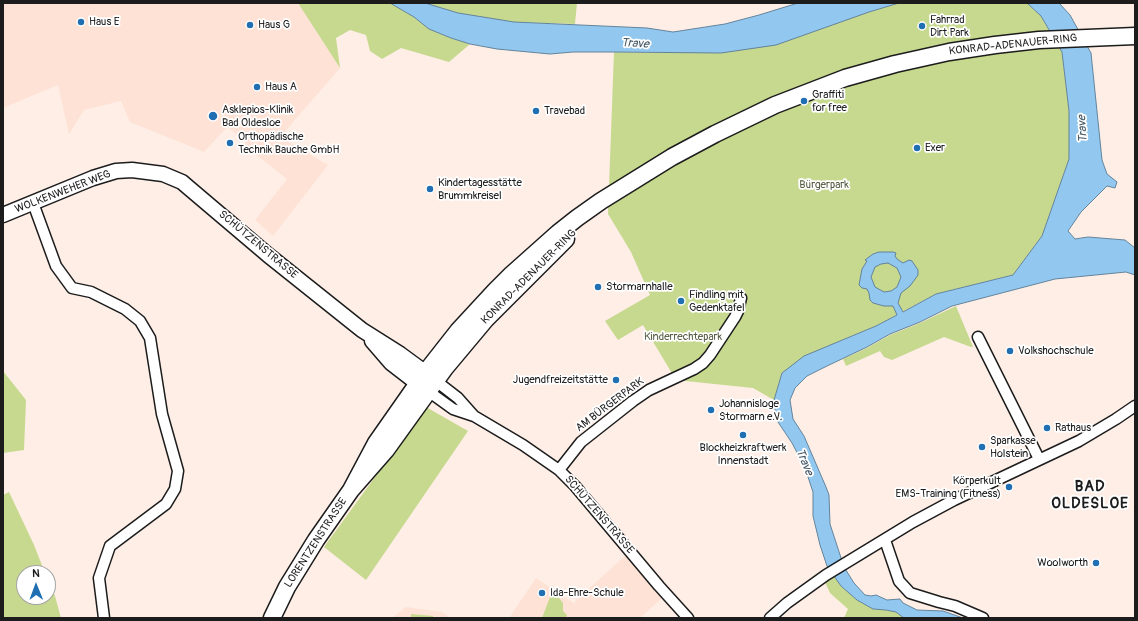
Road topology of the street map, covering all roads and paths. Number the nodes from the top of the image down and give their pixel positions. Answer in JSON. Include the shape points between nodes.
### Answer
{"nodes":[{"id":1,"x":1135,"y":36,"type":"edge"},
{"id":2,"x":147,"y":171,"type":"joint"},
{"id":3,"x":33,"y":203,"type":"junction"},
{"id":4,"x":3,"y":215,"type":"edge"},
{"id":5,"x":741,"y":298,"type":"dead end"},
{"id":6,"x":978,"y":337,"type":"dead end"},
{"id":7,"x":426,"y":382,"type":"junction"},
{"id":8,"x":1135,"y":406,"type":"edge"},
{"id":9,"x":1039,"y":459,"type":"junction"},
{"id":10,"x":559,"y":470,"type":"junction"},
{"id":11,"x":885,"y":540,"type":"junction"},
{"id":12,"x":104,"y":618,"type":"edge"},
{"id":13,"x":272,"y":618,"type":"edge"},
{"id":14,"x":688,"y":618,"type":"edge"},
{"id":15,"x":770,"y":618,"type":"edge"},
{"id":16,"x":983,"y":618,"type":"edge"}],
"edges":[{"from":1,"to":7,"type":"main road","name":"KONRAD-ADENAUER-RING","via":[[1039,40],[949,52],[838,80],[734,124],[632,182],[570,235]]},
{"from":2,"to":3,"type":"street","name":"WOLKENWEHER WEG","via":[[116,171]]},
{"from":2,"to":7,"type":"street","name":"SCHÜTZENSTRASSE","via":[[163,174],[190,188],[268,255],[362,330],[400,354]]},
{"from":3,"to":4,"type":"street","name":"WOLKENWEHER WEG"},
{"from":3,"to":12,"type":"street","via":[[56,266],[72,288],[91,292],[125,309],[140,321],[150,338],[162,414],[178,471],[175,489],[166,504],[110,546],[99,578]]},
{"from":5,"to":10,"type":"street","name":"AM BÜRGERPARK","via":[[735,317],[703,363],[632,401],[581,442]]},
{"from":6,"to":9,"type":"street"},
{"from":7,"to":10,"type":"street","name":"SCHÜTZENSTRASSE","via":[[458,398],[474,416]]},
{"from":7,"to":13,"type":"main road","name":"LORENTZENSTRASSE","via":[[376,443],[351,490],[287,587]]},
{"from":8,"to":9,"type":"street","via":[[1078,441]]},
{"from":9,"to":11,"type":"street","via":[[954,500]]},
{"from":10,"to":14,"type":"street","name":"SCHÜTZENSTRASSE","via":[[576,486]]},
{"from":11,"to":15,"type":"street","via":[[826,574]]},
{"from":11,"to":16,"type":"street","via":[[899,581],[910,593],[955,606]]}]}
